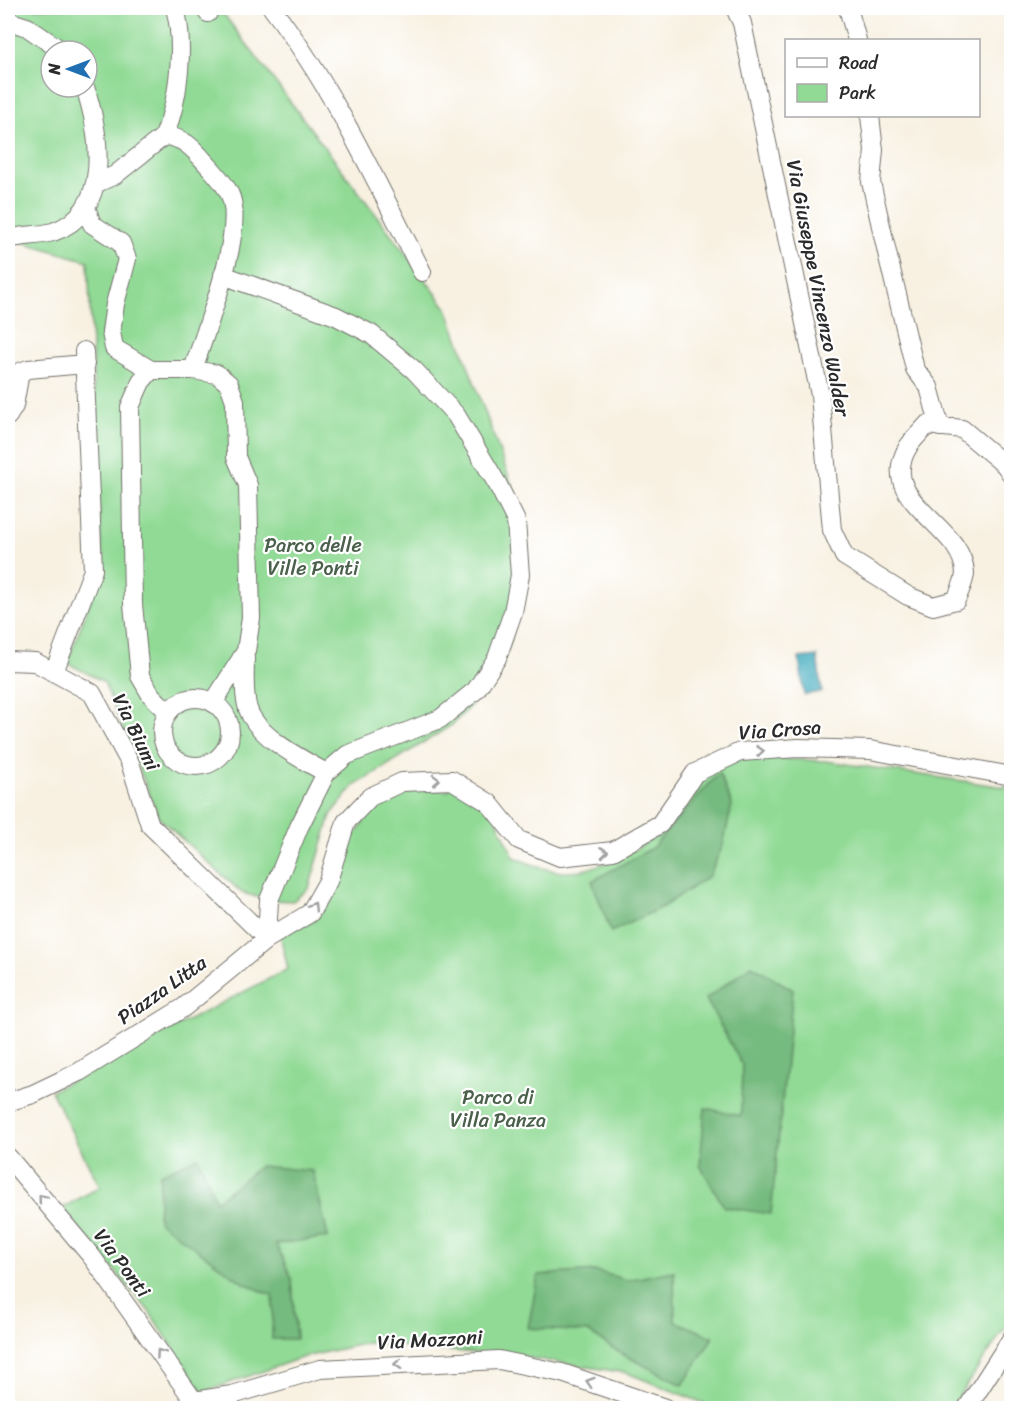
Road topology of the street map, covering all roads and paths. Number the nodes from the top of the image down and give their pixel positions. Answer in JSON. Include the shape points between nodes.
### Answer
{"nodes":[{"id":1,"x":175,"y":8,"type":"edge"},
{"id":2,"x":272,"y":8,"type":"edge"},
{"id":3,"x":735,"y":8,"type":"edge"},
{"id":4,"x":848,"y":8,"type":"edge"},
{"id":5,"x":8,"y":21,"type":"edge"},
{"id":6,"x":44,"y":39,"type":"edge"},
{"id":7,"x":857,"y":39,"type":"edge"},
{"id":8,"x":88,"y":99,"type":"edge"},
{"id":9,"x":870,"y":117,"type":"edge"},
{"id":10,"x":164,"y":136,"type":"junction"},
{"id":11,"x":96,"y":184,"type":"junction"},
{"id":12,"x":86,"y":207,"type":"junction"},
{"id":13,"x":8,"y":239,"type":"edge"},
{"id":14,"x":423,"y":272,"type":"dead end"},
{"id":15,"x":223,"y":275,"type":"junction"},
{"id":16,"x":151,"y":370,"type":"junction"},
{"id":17,"x":193,"y":370,"type":"junction"},
{"id":18,"x":8,"y":416,"type":"edge"},
{"id":19,"x":940,"y":427,"type":"junction"},
{"id":20,"x":1011,"y":475,"type":"edge"},
{"id":21,"x":246,"y":651,"type":"junction"},
{"id":22,"x":8,"y":661,"type":"edge"},
{"id":23,"x":54,"y":672,"type":"junction"},
{"id":24,"x":213,"y":703,"type":"junction"},
{"id":25,"x":168,"y":712,"type":"junction"},
{"id":26,"x":326,"y":773,"type":"junction"},
{"id":27,"x":1011,"y":776,"type":"edge"},
{"id":28,"x":267,"y":939,"type":"junction"},
{"id":29,"x":8,"y":1102,"type":"edge"},
{"id":30,"x":8,"y":1157,"type":"edge"},
{"id":31,"x":1011,"y":1338,"type":"edge"},
{"id":32,"x":194,"y":1401,"type":"joint"},
{"id":33,"x":665,"y":1408,"type":"edge"},
{"id":34,"x":967,"y":1408,"type":"edge"}],
"edges":[{"from":1,"to":10,"type":"street","via":[[177,89]]},
{"from":2,"to":14,"type":"street","via":[[338,105]]},
{"from":3,"to":19,"type":"street","name":"Via Giuseppe Vincenzo Walder","via":[[742,23],[820,395],[832,530],[844,556],[908,596],[933,606],[956,600],[965,574],[957,546],[909,498],[901,472],[908,447],[927,425]]},
{"from":4,"to":7,"type":"street"},
{"from":5,"to":6,"type":"street","via":[[27,27]]},
{"from":8,"to":11,"type":"street","via":[[98,160]]},
{"from":9,"to":19,"type":"street","via":[[874,150],[871,182],[885,246],[915,369],[929,387]]},
{"from":10,"to":11,"type":"street","via":[[115,175]]},
{"from":10,"to":15,"type":"street","via":[[177,137],[192,146],[231,196],[235,222]]},
{"from":11,"to":12,"type":"street"},
{"from":12,"to":13,"type":"street","via":[[73,222],[52,232]]},
{"from":12,"to":16,"type":"street","via":[[92,224],[122,243],[127,259],[115,304],[111,332],[114,348]]},
{"from":15,"to":17,"type":"street"},
{"from":15,"to":26,"type":"street","via":[[336,316],[370,334],[414,370],[456,415],[516,521],[520,575],[513,612],[497,658],[476,690],[440,719],[347,755]]},
{"from":16,"to":17,"type":"street"},
{"from":16,"to":25,"type":"street","via":[[130,407],[134,604],[140,676]]},
{"from":17,"to":21,"type":"street","via":[[217,374],[229,384],[235,401],[236,457],[248,485],[251,618]]},
{"from":18,"to":23,"type":"street","via":[[14,406],[20,372],[84,358],[93,570]]},
{"from":19,"to":20,"type":"street","via":[[962,429],[1005,465]]},
{"from":21,"to":24,"type":"street"},
{"from":21,"to":26,"type":"street","via":[[244,684],[248,710],[267,735]]},
{"from":22,"to":23,"type":"street","name":"Via Biumi","via":[[35,662]]},
{"from":23,"to":28,"type":"street","name":"Via Biumi","via":[[92,693],[130,763],[150,825]]},
{"from":24,"to":25,"type":"street","via":[[187,701]]},
{"from":24,"to":25,"type":"street","via":[[224,710],[231,723],[230,739],[225,751],[200,766],[174,760],[165,746],[162,729]]},
{"from":26,"to":28,"type":"street","via":[[268,900]]},
{"from":28,"to":27,"type":"street","name":"Via Crosa","one_way":true,"via":[[310,913],[328,881],[346,822],[370,797],[402,782],[452,780],[489,803],[519,840],[560,857],[613,851],[660,824],[695,773],[740,752],[798,748],[870,750]]},
{"from":28,"to":29,"type":"street","name":"Piazza Litta","via":[[183,1008],[79,1072]]},
{"from":32,"to":30,"type":"street","name":"Via Ponti","one_way":true,"via":[[92,1257]]},
{"from":31,"to":34,"type":"street"},
{"from":33,"to":32,"type":"street","name":"Via Mozzoni","one_way":true,"via":[[562,1373],[499,1360],[320,1369],[232,1395]]}]}
